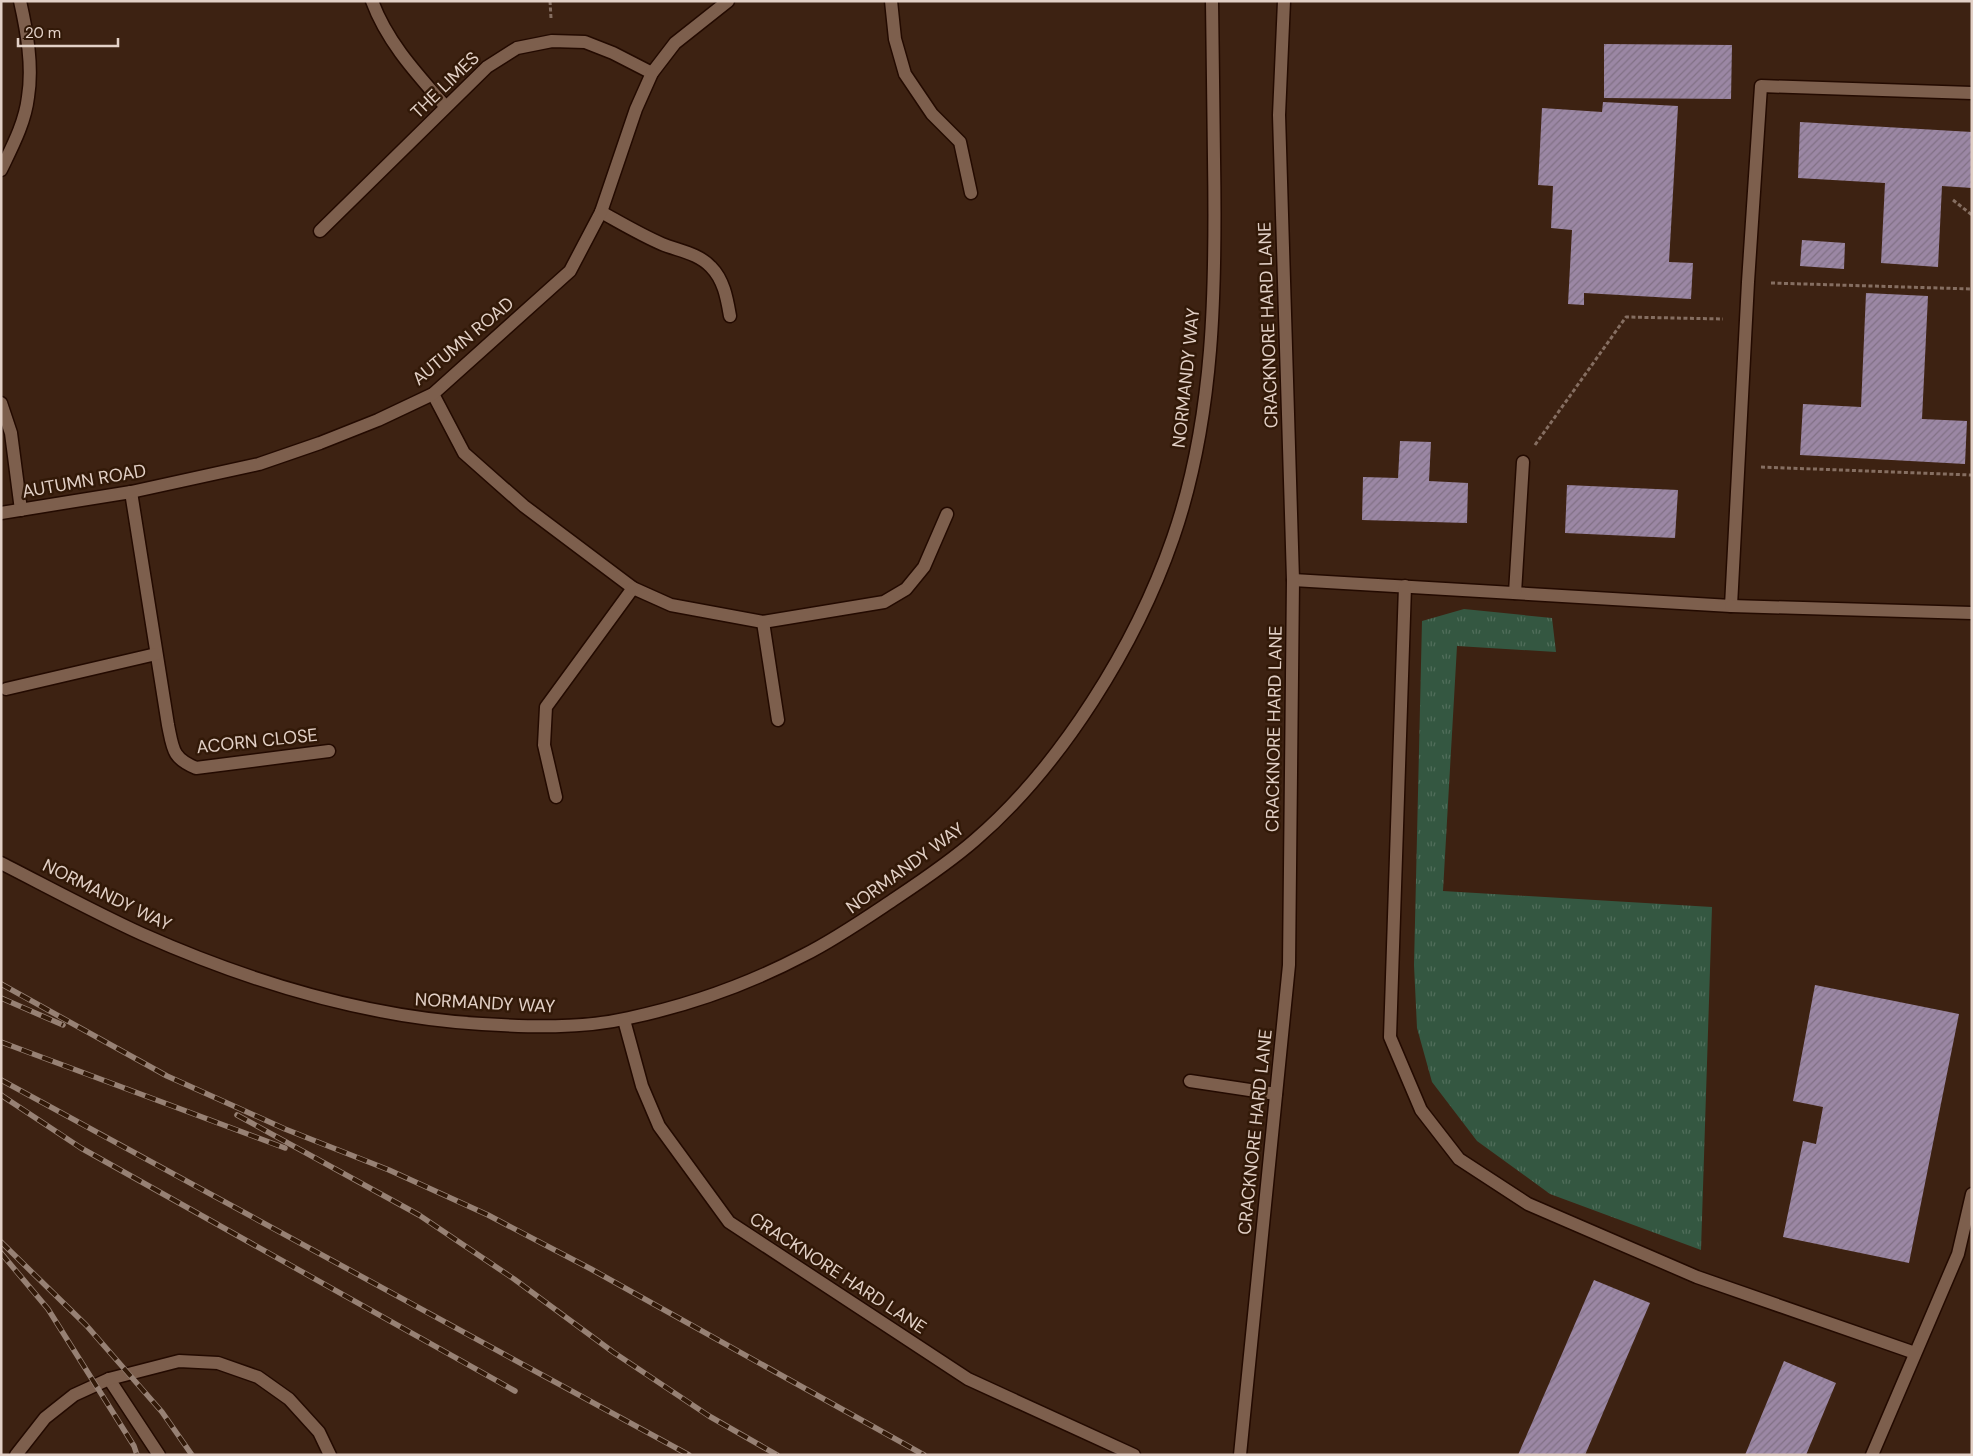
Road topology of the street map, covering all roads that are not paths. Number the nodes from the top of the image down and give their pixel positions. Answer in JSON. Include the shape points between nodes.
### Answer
{"nodes":[{"id":1,"x":20,"y":1,"type":"edge"},
{"id":2,"x":372,"y":1,"type":"edge"},
{"id":3,"x":728,"y":1,"type":"edge"},
{"id":4,"x":892,"y":1,"type":"edge"},
{"id":5,"x":1212,"y":1,"type":"edge"},
{"id":6,"x":1284,"y":1,"type":"edge"},
{"id":7,"x":652,"y":73,"type":"junction"},
{"id":8,"x":1972,"y":94,"type":"edge"},
{"id":9,"x":445,"y":106,"type":"junction"},
{"id":10,"x":1,"y":170,"type":"edge"},
{"id":11,"x":971,"y":193,"type":"dead end"},
{"id":12,"x":601,"y":212,"type":"junction"},
{"id":13,"x":320,"y":231,"type":"dead end"},
{"id":14,"x":730,"y":316,"type":"dead end"},
{"id":15,"x":433,"y":394,"type":"junction"},
{"id":16,"x":1,"y":403,"type":"edge"},
{"id":17,"x":1522,"y":462,"type":"road end"},
{"id":18,"x":131,"y":492,"type":"junction"},
{"id":19,"x":21,"y":510,"type":"junction"},
{"id":20,"x":1,"y":513,"type":"edge"},
{"id":21,"x":947,"y":514,"type":"dead end"},
{"id":22,"x":1293,"y":580,"type":"junction"},
{"id":23,"x":1405,"y":586,"type":"junction"},
{"id":24,"x":633,"y":588,"type":"junction"},
{"id":25,"x":1515,"y":593,"type":"junction"},
{"id":26,"x":1731,"y":606,"type":"junction"},
{"id":27,"x":1972,"y":613,"type":"edge"},
{"id":28,"x":763,"y":622,"type":"junction"},
{"id":29,"x":156,"y":654,"type":"junction"},
{"id":30,"x":6,"y":689,"type":"dead end"},
{"id":31,"x":778,"y":720,"type":"dead end"},
{"id":32,"x":329,"y":751,"type":"dead end"},
{"id":33,"x":556,"y":796,"type":"dead end"},
{"id":34,"x":1,"y":862,"type":"edge"},
{"id":35,"x":624,"y":1020,"type":"junction"},
{"id":36,"x":1190,"y":1081,"type":"dead end"},
{"id":37,"x":1276,"y":1094,"type":"junction"},
{"id":38,"x":1972,"y":1194,"type":"edge"},
{"id":39,"x":1915,"y":1352,"type":"junction"},
{"id":40,"x":109,"y":1379,"type":"junction"},
{"id":41,"x":16,"y":1455,"type":"edge"},
{"id":42,"x":159,"y":1455,"type":"edge"},
{"id":43,"x":330,"y":1455,"type":"edge"},
{"id":44,"x":1134,"y":1455,"type":"edge"},
{"id":45,"x":1240,"y":1455,"type":"edge"},
{"id":46,"x":1872,"y":1455,"type":"edge"}],
"edges":[{"from":1,"to":10,"type":"street","via":[[29,60],[28,98],[18,133]]},
{"from":2,"to":9,"type":"street","via":[[380,22],[405,60]]},
{"from":3,"to":7,"type":"street","name":"AUTUMN ROAD","via":[[675,43]]},
{"from":4,"to":11,"type":"street","via":[[895,39],[905,74],[932,114],[960,142]]},
{"from":5,"to":35,"type":"street","name":"NORMANDY WAY","via":[[1215,245],[1205,398],[1197,450],[1174,536],[1138,620],[1110,671],[1044,767],[976,840],[929,876],[805,955],[713,995]]},
{"from":6,"to":22,"type":"street","name":"CRACKNORE HARD LANE","via":[[1279,115]]},
{"from":7,"to":9,"type":"street","name":"THE LIMES","via":[[585,42],[552,41],[517,48],[487,66]]},
{"from":7,"to":12,"type":"street","name":"AUTUMN ROAD","via":[[636,109]]},
{"from":8,"to":26,"type":"street","via":[[1760,86]]},
{"from":9,"to":13,"type":"street","name":"THE LIMES"},
{"from":12,"to":14,"type":"street","via":[[646,236],[691,253],[711,267],[725,289]]},
{"from":12,"to":15,"type":"street","name":"AUTUMN ROAD","via":[[570,271]]},
{"from":15,"to":18,"type":"street","name":"AUTUMN ROAD","via":[[378,420],[259,464]]},
{"from":15,"to":24,"type":"street","via":[[464,453],[524,506]]},
{"from":16,"to":19,"type":"street","via":[[11,433]]},
{"from":17,"to":25,"type":"street"},
{"from":18,"to":19,"type":"street","name":"AUTUMN ROAD"},
{"from":18,"to":29,"type":"street","name":"ACORN CLOSE"},
{"from":19,"to":20,"type":"street","name":"AUTUMN ROAD"},
{"from":21,"to":28,"type":"street","via":[[924,567],[906,588],[884,602]]},
{"from":22,"to":23,"type":"street"},
{"from":22,"to":37,"type":"street","name":"CRACKNORE HARD LANE","via":[[1289,965]]},
{"from":23,"to":25,"type":"street"},
{"from":23,"to":39,"type":"street","via":[[1390,1037],[1421,1110],[1459,1159],[1528,1204],[1697,1277]]},
{"from":24,"to":28,"type":"street","via":[[671,605]]},
{"from":24,"to":33,"type":"street","via":[[546,708],[544,745]]},
{"from":25,"to":26,"type":"street"},
{"from":26,"to":27,"type":"street"},
{"from":28,"to":31,"type":"street"},
{"from":29,"to":30,"type":"street"},
{"from":29,"to":32,"type":"street","name":"ACORN CLOSE","via":[[173,748],[181,762],[196,768]]},
{"from":34,"to":35,"type":"street","name":"NORMANDY WAY","via":[[142,934],[306,995],[421,1019],[470,1024],[529,1027]]},
{"from":35,"to":44,"type":"street","name":"CRACKNORE HARD LANE","via":[[642,1086],[659,1126],[730,1222],[968,1379]]},
{"from":36,"to":37,"type":"street"},
{"from":37,"to":45,"type":"street","name":"CRACKNORE HARD LANE"},
{"from":38,"to":39,"type":"street","via":[[1958,1254]]},
{"from":39,"to":46,"type":"street"},
{"from":40,"to":41,"type":"street","via":[[74,1395],[45,1418]]},
{"from":40,"to":42,"type":"street"},
{"from":40,"to":43,"type":"street","via":[[178,1361],[218,1363],[258,1378],[289,1399],[319,1432]]}]}
